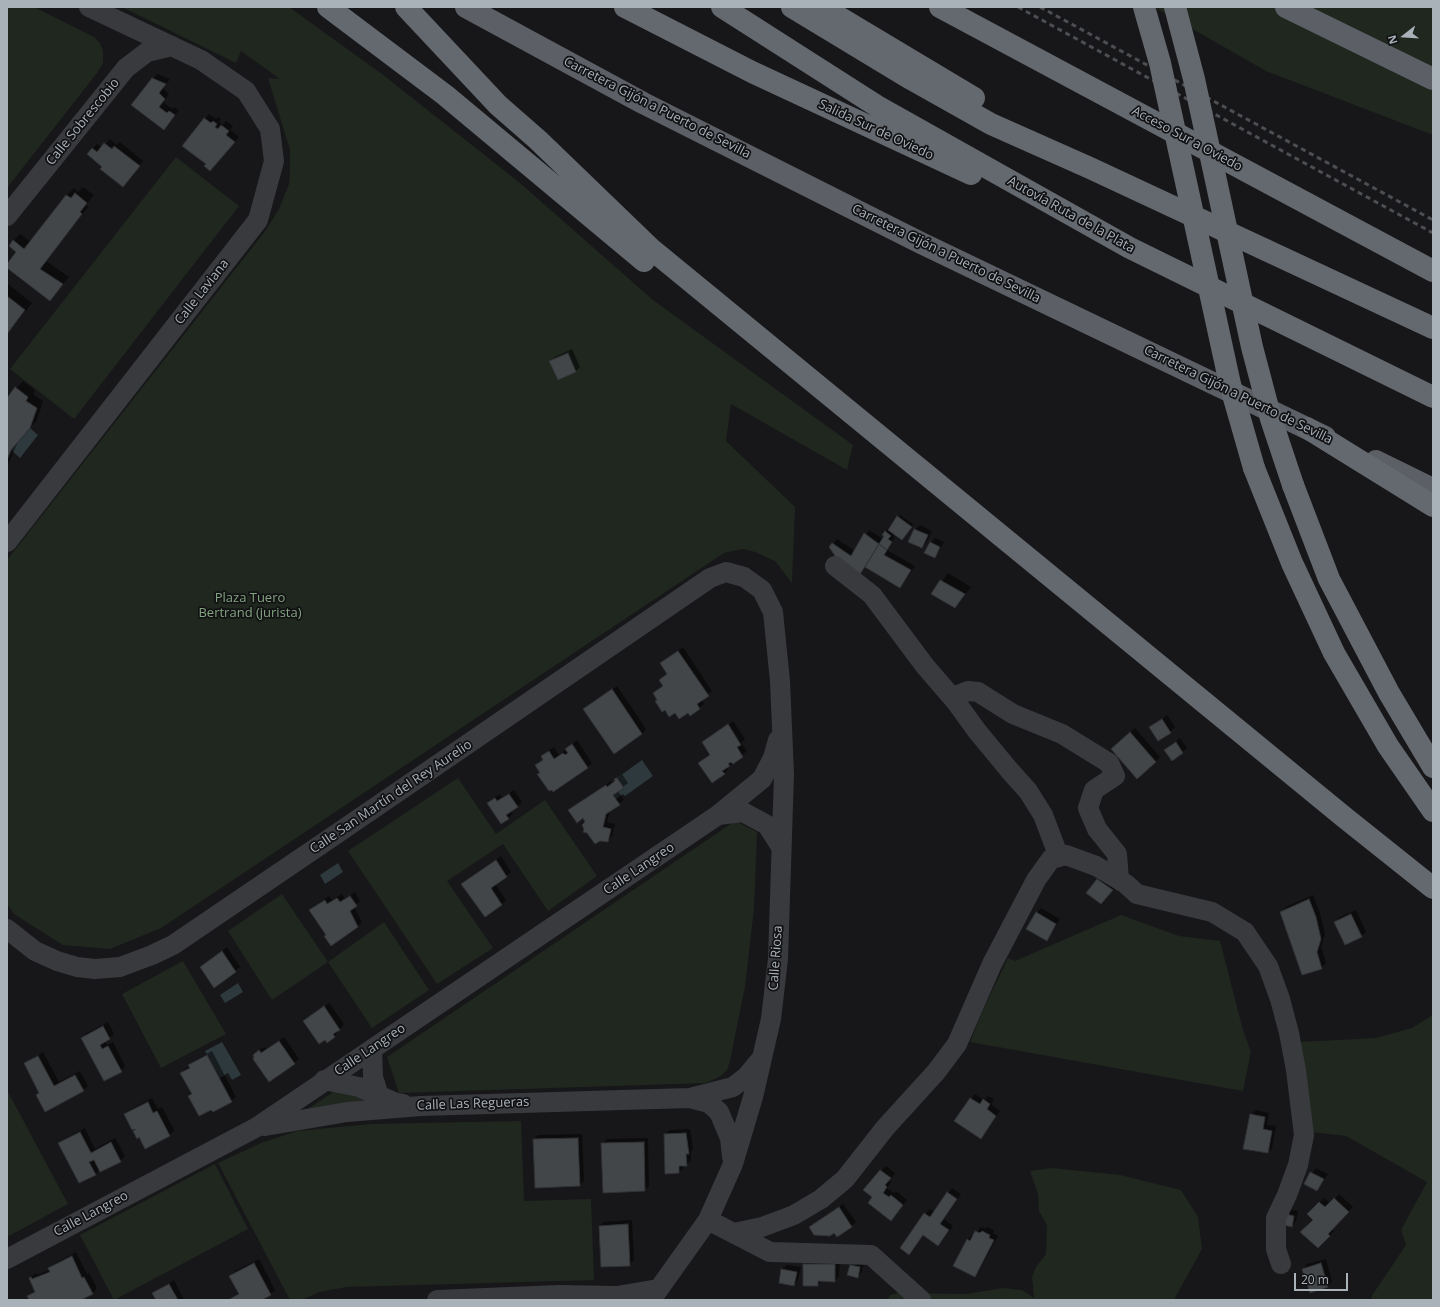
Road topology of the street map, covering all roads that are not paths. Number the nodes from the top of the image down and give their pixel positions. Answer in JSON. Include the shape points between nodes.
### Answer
{"nodes":[{"id":1,"x":89,"y":7,"type":"edge"},
{"id":2,"x":328,"y":7,"type":"edge"},
{"id":3,"x":406,"y":7,"type":"edge"},
{"id":4,"x":466,"y":7,"type":"edge"},
{"id":5,"x":625,"y":7,"type":"edge"},
{"id":6,"x":722,"y":7,"type":"edge"},
{"id":7,"x":792,"y":7,"type":"edge"},
{"id":8,"x":822,"y":7,"type":"edge"},
{"id":9,"x":940,"y":7,"type":"edge"},
{"id":10,"x":1144,"y":7,"type":"edge"},
{"id":11,"x":1175,"y":7,"type":"edge"},
{"id":12,"x":1286,"y":7,"type":"edge"},
{"id":13,"x":172,"y":46,"type":"junction"},
{"id":14,"x":1433,"y":79,"type":"edge"},
{"id":15,"x":1090,"y":168,"type":"junction"},
{"id":16,"x":7,"y":216,"type":"edge"},
{"id":17,"x":1130,"y":248,"type":"junction"},
{"id":18,"x":1433,"y":271,"type":"edge"},
{"id":19,"x":1433,"y":328,"type":"edge"},
{"id":20,"x":1433,"y":397,"type":"edge"},
{"id":21,"x":1307,"y":428,"type":"junction"},
{"id":22,"x":911,"y":461,"type":"junction"},
{"id":23,"x":1433,"y":489,"type":"edge"},
{"id":24,"x":1433,"y":506,"type":"edge"},
{"id":25,"x":7,"y":542,"type":"edge"},
{"id":26,"x":835,"y":566,"type":"dead end"},
{"id":27,"x":762,"y":590,"type":"joint"},
{"id":28,"x":956,"y":702,"type":"junction"},
{"id":29,"x":782,"y":725,"type":"junction"},
{"id":30,"x":1427,"y":752,"type":"edge"},
{"id":31,"x":1433,"y":767,"type":"edge"},
{"id":32,"x":1433,"y":811,"type":"edge"},
{"id":33,"x":718,"y":815,"type":"junction"},
{"id":34,"x":781,"y":847,"type":"junction"},
{"id":35,"x":1060,"y":857,"type":"junction"},
{"id":36,"x":1119,"y":880,"type":"junction"},
{"id":37,"x":1433,"y":888,"type":"edge"},
{"id":38,"x":7,"y":929,"type":"edge"},
{"id":39,"x":372,"y":1049,"type":"junction"},
{"id":40,"x":764,"y":1056,"type":"junction"},
{"id":41,"x":324,"y":1080,"type":"junction"},
{"id":42,"x":379,"y":1096,"type":"junction"},
{"id":43,"x":690,"y":1098,"type":"junction"},
{"id":44,"x":421,"y":1106,"type":"junction"},
{"id":45,"x":257,"y":1127,"type":"junction"},
{"id":46,"x":732,"y":1164,"type":"junction"},
{"id":47,"x":708,"y":1220,"type":"junction"},
{"id":48,"x":734,"y":1233,"type":"junction"},
{"id":49,"x":7,"y":1259,"type":"edge"},
{"id":50,"x":1281,"y":1264,"type":"dead end"},
{"id":51,"x":655,"y":1295,"type":"edge"},
{"id":52,"x":564,"y":1297,"type":"edge"},
{"id":53,"x":437,"y":1300,"type":"edge"},
{"id":54,"x":921,"y":1300,"type":"edge"}],
"edges":[{"from":1,"to":13,"type":"street","name":"Calle Laviana"},
{"from":2,"to":22,"type":"highway","via":[[445,95],[716,321]]},
{"from":3,"to":22,"type":"highway","via":[[498,105],[650,248]]},
{"from":4,"to":21,"type":"highway","name":"Carretera Gijón a Puerto de Sevilla","via":[[643,103],[914,239]]},
{"from":5,"to":17,"type":"highway","name":"Salida Sur de Oviedo","via":[[752,72]]},
{"from":6,"to":17,"type":"highway","name":"Autovía Ruta de la Plata","via":[[877,106]]},
{"from":7,"to":15,"type":"highway","via":[[910,79],[991,124]]},
{"from":8,"to":15,"type":"highway"},
{"from":9,"to":18,"type":"highway","name":"Acceso Sur a Oviedo"},
{"from":10,"to":32,"type":"highway","bridge":true,"via":[[1160,63],[1230,384],[1254,468],[1292,563],[1334,653],[1388,746]]},
{"from":11,"to":30,"type":"highway","bridge":true,"via":[[1194,79],[1252,346],[1271,419],[1293,486],[1329,579],[1389,693]]},
{"from":12,"to":14,"type":"highway"},
{"from":13,"to":16,"type":"street","name":"Calle Sobrescobio","via":[[146,52],[126,68]]},
{"from":13,"to":25,"type":"street","name":"Calle Laviana","via":[[201,60],[246,90],[270,129],[274,160],[258,220]]},
{"from":15,"to":19,"type":"highway"},
{"from":17,"to":20,"type":"highway","name":"Autovía Ruta de la Plata"},
{"from":21,"to":23,"type":"highway","name":"Carretera Gijón a Puerto de Sevilla"},
{"from":21,"to":24,"type":"highway"},
{"from":22,"to":37,"type":"highway"},
{"from":26,"to":28,"type":"street","via":[[872,595]]},
{"from":27,"to":29,"type":"street","name":"Calle Riosa","via":[[773,612]]},
{"from":27,"to":38,"type":"street","name":"Calle San Martín del Rey Aurelio","via":[[744,577],[726,572],[710,578],[173,945],[152,955],[120,967],[77,967],[35,951]]},
{"from":28,"to":35,"type":"street","via":[[976,731],[1028,791],[1043,815]]},
{"from":28,"to":36,"type":"street","via":[[960,694],[968,691],[978,692],[1013,714],[1062,734],[1109,763],[1115,776],[1094,790],[1088,808],[1097,829],[1117,854]]},
{"from":29,"to":33,"type":"street","name":"Calle Langreo","via":[[773,758],[762,779]]},
{"from":29,"to":34,"type":"street","name":"Calle Riosa","via":[[784,774]]},
{"from":30,"to":31,"type":"highway"},
{"from":33,"to":34,"type":"street","via":[[743,812],[767,825]]},
{"from":33,"to":39,"type":"street","name":"Calle Langreo"},
{"from":34,"to":40,"type":"street","name":"Calle Riosa","via":[[778,959]]},
{"from":35,"to":36,"type":"street","via":[[1066,855],[1096,866]]},
{"from":35,"to":48,"type":"street","via":[[1051,859],[1036,880],[992,964],[956,1044],[936,1072],[885,1128],[845,1179],[821,1199],[794,1215],[762,1227]]},
{"from":36,"to":50,"type":"street","via":[[1137,894],[1212,912],[1245,932],[1268,966],[1289,1033],[1304,1135],[1298,1165],[1276,1218],[1276,1249]]},
{"from":39,"to":41,"type":"street","name":"Calle Langreo"},
{"from":39,"to":42,"type":"street","via":[[373,1077]]},
{"from":40,"to":43,"type":"street","name":"Calle Las Regueras","via":[[747,1076],[733,1087]]},
{"from":40,"to":46,"type":"street","name":"Calle Riosa"},
{"from":41,"to":42,"type":"street","via":[[359,1087]]},
{"from":41,"to":45,"type":"street","name":"Calle Langreo"},
{"from":42,"to":44,"type":"street","via":[[396,1103]]},
{"from":43,"to":44,"type":"street","name":"Calle Las Regueras"},
{"from":43,"to":46,"type":"street","name":"Calle Las Regueras","via":[[709,1103],[719,1112],[730,1138]]},
{"from":44,"to":45,"type":"street","name":"Calle Las Regueras","via":[[347,1112]]},
{"from":45,"to":49,"type":"street","name":"Calle Langreo"},
{"from":46,"to":47,"type":"street","name":"Calle Riosa"},
{"from":47,"to":48,"type":"street"},
{"from":47,"to":51,"type":"street","name":"Calle Riosa"},
{"from":48,"to":54,"type":"street","via":[[770,1252],[870,1255]]},
{"from":51,"to":52,"type":"street"},
{"from":52,"to":53,"type":"street"}]}
